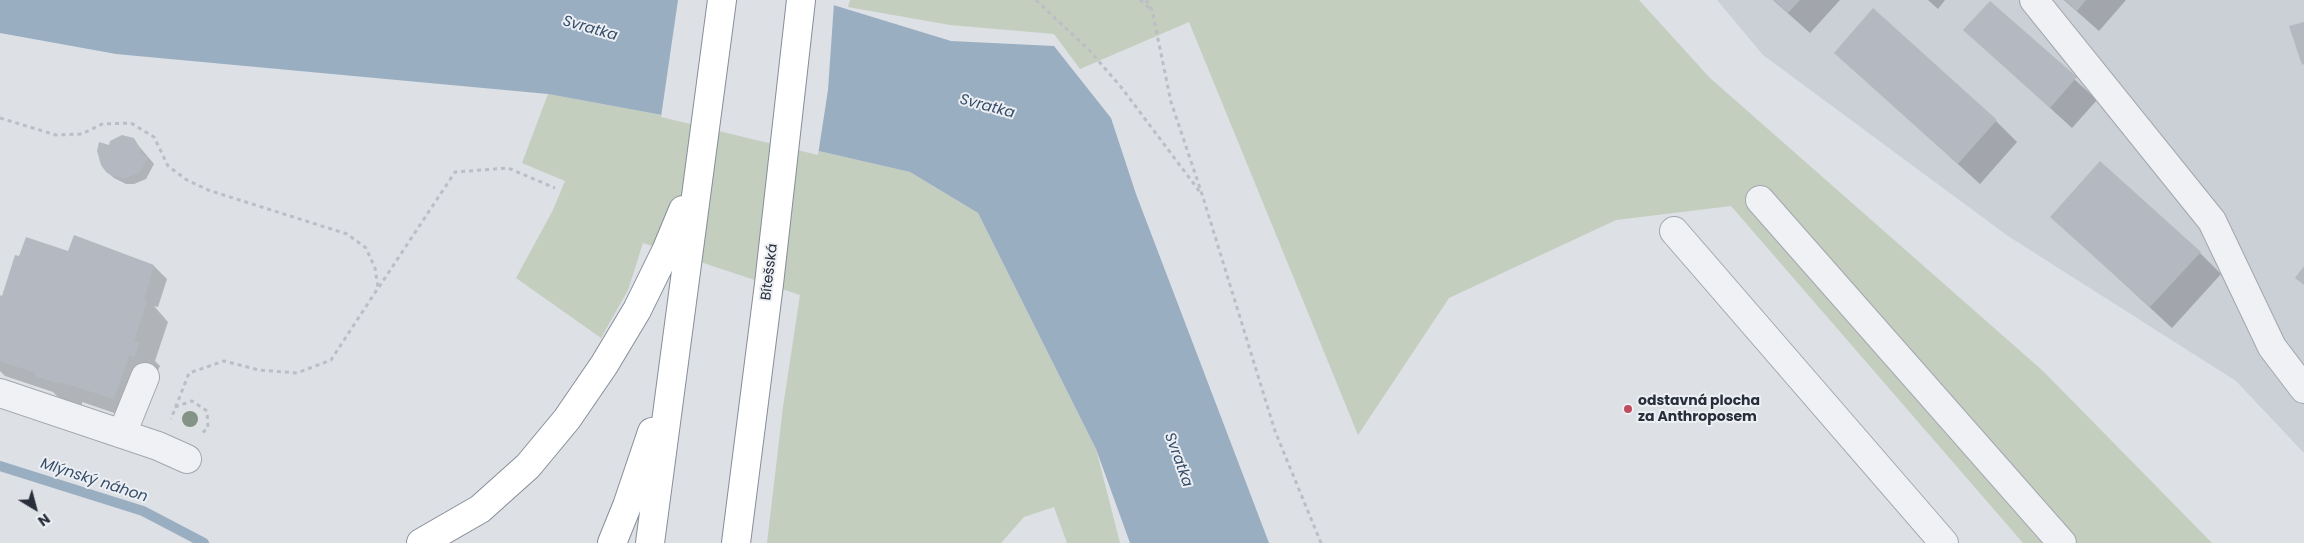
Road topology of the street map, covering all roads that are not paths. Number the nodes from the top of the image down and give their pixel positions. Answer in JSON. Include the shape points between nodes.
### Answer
{"nodes":[{"id":1,"x":722,"y":0,"type":"edge"},
{"id":2,"x":801,"y":0,"type":"edge"},
{"id":3,"x":2034,"y":0,"type":"edge"},
{"id":4,"x":1760,"y":200,"type":"dead end"},
{"id":5,"x":1674,"y":231,"type":"dead end"},
{"id":6,"x":676,"y":254,"type":"junction"},
{"id":7,"x":674,"y":359,"type":"junction"},
{"id":8,"x":145,"y":377,"type":"dead end"},
{"id":9,"x":2304,"y":389,"type":"edge"},
{"id":10,"x":0,"y":393,"type":"edge"},
{"id":11,"x":122,"y":434,"type":"junction"},
{"id":12,"x":187,"y":459,"type":"dead end"},
{"id":13,"x":421,"y":543,"type":"edge"},
{"id":14,"x":612,"y":543,"type":"edge"},
{"id":15,"x":650,"y":543,"type":"edge"},
{"id":16,"x":736,"y":543,"type":"edge"},
{"id":17,"x":1944,"y":543,"type":"edge"},
{"id":18,"x":2062,"y":543,"type":"edge"}],
"edges":[{"from":1,"to":6,"type":"highway","via":[[699,171]]},
{"from":2,"to":16,"type":"highway","name":"Bítešská"},
{"from":3,"to":9,"type":"lane","via":[[2212,221],[2272,346]]},
{"from":4,"to":18,"type":"lane"},
{"from":5,"to":17,"type":"lane"},
{"from":6,"to":7,"type":"highway"},
{"from":6,"to":13,"type":"highway","via":[[568,419],[528,466],[480,508]]},
{"from":7,"to":14,"type":"highway","via":[[647,449]]},
{"from":7,"to":15,"type":"highway"},
{"from":8,"to":11,"type":"lane"},
{"from":10,"to":11,"type":"lane"},
{"from":11,"to":12,"type":"lane","via":[[166,437]]}]}
